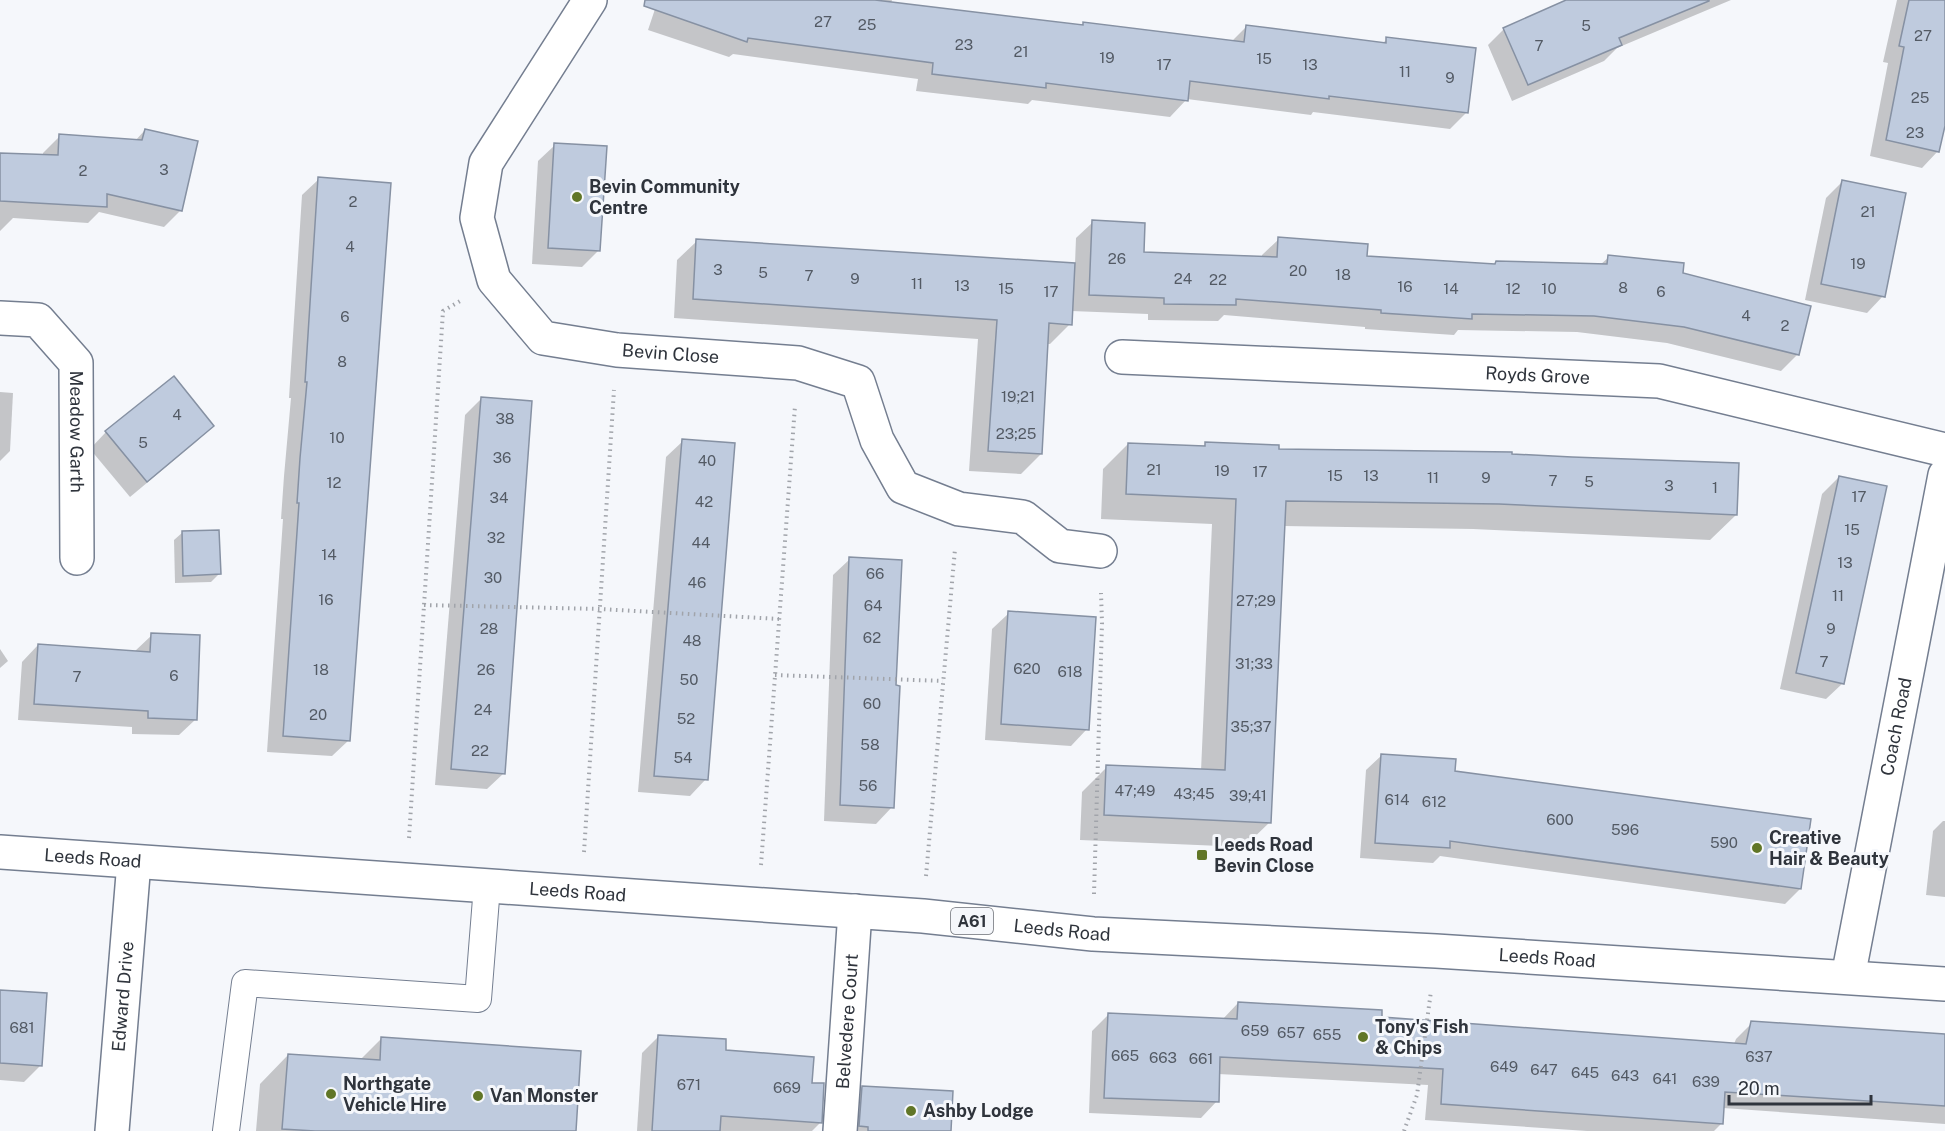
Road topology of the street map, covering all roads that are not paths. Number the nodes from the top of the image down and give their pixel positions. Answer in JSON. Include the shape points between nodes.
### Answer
{"nodes":[{"id":1,"x":590,"y":0,"type":"edge"},
{"id":2,"x":0,"y":318,"type":"edge"},
{"id":3,"x":1122,"y":357,"type":"dead end"},
{"id":4,"x":1945,"y":450,"type":"edge"},
{"id":5,"x":1945,"y":475,"type":"edge"},
{"id":6,"x":1100,"y":551,"type":"road end"},
{"id":7,"x":77,"y":558,"type":"dead end"},
{"id":8,"x":0,"y":852,"type":"edge"},
{"id":9,"x":134,"y":862,"type":"junction"},
{"id":10,"x":488,"y":886,"type":"junction"},
{"id":11,"x":855,"y":911,"type":"junction"},
{"id":12,"x":1848,"y":977,"type":"junction"},
{"id":13,"x":1945,"y":984,"type":"edge"},
{"id":14,"x":112,"y":1131,"type":"edge"},
{"id":15,"x":226,"y":1131,"type":"edge"},
{"id":16,"x":840,"y":1131,"type":"edge"}],
"edges":[{"from":1,"to":6,"type":"street","name":"Bevin Close","via":[[486,163],[477,218],[494,280],[543,338],[617,350],[798,363],[858,382],[877,440],[903,487],[958,509],[1023,517],[1060,546]]},
{"from":2,"to":7,"type":"street","name":"Meadow Garth","via":[[38,320],[76,363]]},
{"from":3,"to":4,"type":"street","name":"Royds Grove","via":[[1659,381]]},
{"from":5,"to":12,"type":"street","name":"Coach Road"},
{"from":8,"to":9,"type":"street","name":"Leeds Road","number":"A61"},
{"from":9,"to":10,"type":"street","name":"Leeds Road","number":"A61"},
{"from":9,"to":14,"type":"street","name":"Edward Drive"},
{"from":10,"to":11,"type":"street","name":"Leeds Road","number":"A61"},
{"from":10,"to":15,"type":"lane","via":[[478,999],[245,983]]},
{"from":11,"to":12,"type":"street","name":"Leeds Road","number":"A61","via":[[1093,934]]},
{"from":11,"to":16,"type":"street","name":"Belvedere Court"},
{"from":12,"to":13,"type":"street","name":"Leeds Road","number":"A61"}]}
